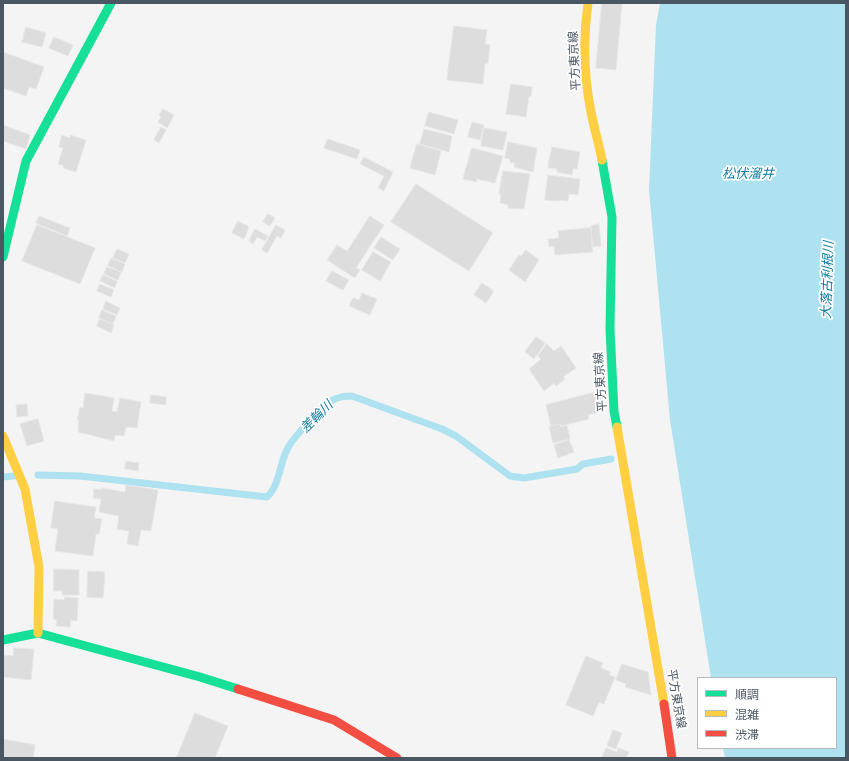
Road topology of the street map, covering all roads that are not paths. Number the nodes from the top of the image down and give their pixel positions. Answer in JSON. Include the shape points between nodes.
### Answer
{"nodes":[{"id":1,"x":111,"y":3,"type":"edge"},
{"id":2,"x":588,"y":3,"type":"edge"},
{"id":3,"x":3,"y":257,"type":"edge"},
{"id":4,"x":3,"y":436,"type":"edge"},
{"id":5,"x":38,"y":633,"type":"junction"},
{"id":6,"x":3,"y":640,"type":"edge"},
{"id":7,"x":397,"y":758,"type":"edge"},
{"id":8,"x":672,"y":758,"type":"edge"}],
"edges":[{"from":1,"to":3,"type":"street","via":[[26,161]]},
{"from":2,"to":8,"type":"street","name":"平方東京線","via":[[585,23],[586,67],[591,111],[612,217],[610,329],[614,411]]},
{"from":4,"to":5,"type":"street","via":[[25,489],[39,567]]},
{"from":5,"to":6,"type":"street"},
{"from":5,"to":7,"type":"street","via":[[200,677],[334,720]]}]}
